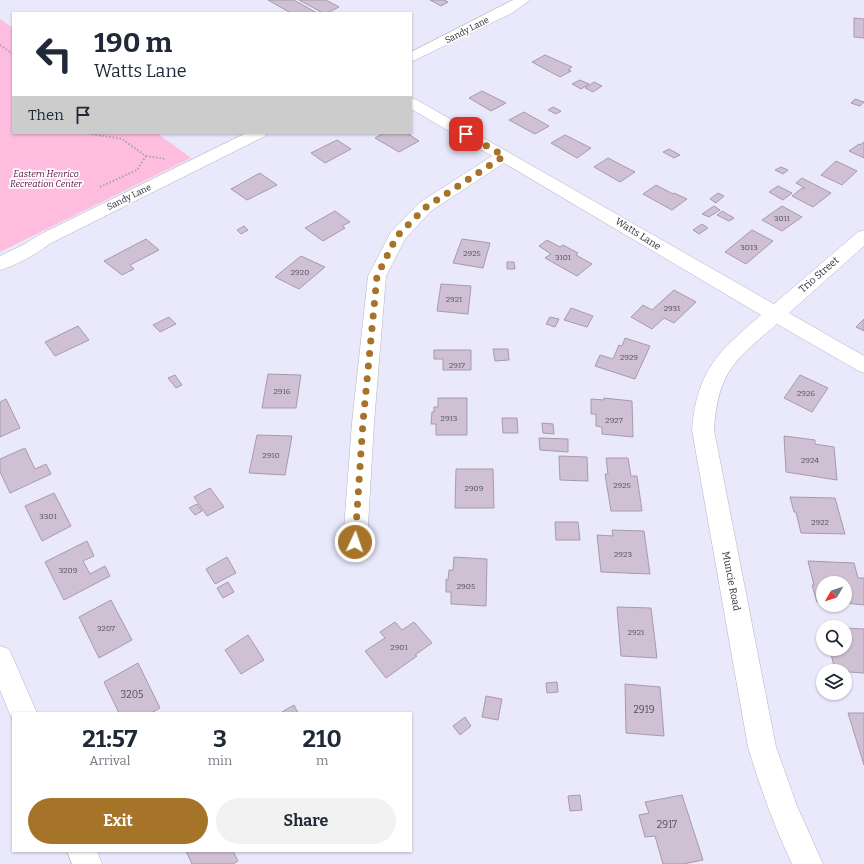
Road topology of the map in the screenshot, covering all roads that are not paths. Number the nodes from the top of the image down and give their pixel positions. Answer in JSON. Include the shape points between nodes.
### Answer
{"nodes":[{"id":1,"x":523,"y":0,"type":"edge"},
{"id":2,"x":412,"y":58,"type":"edge"},
{"id":3,"x":412,"y":104,"type":"edge"},
{"id":4,"x":257,"y":134,"type":"edge"},
{"id":5,"x":504,"y":156,"type":"junction"},
{"id":6,"x":864,"y":236,"type":"edge"},
{"id":7,"x":0,"y":264,"type":"edge"},
{"id":8,"x":774,"y":315,"type":"junction"},
{"id":9,"x":864,"y":365,"type":"edge"},
{"id":10,"x":355,"y":542,"type":"dead end"},
{"id":11,"x":0,"y":658,"type":"edge"},
{"id":12,"x":23,"y":712,"type":"edge"},
{"id":13,"x":82,"y":852,"type":"edge"},
{"id":14,"x":88,"y":864,"type":"edge"},
{"id":15,"x":808,"y":864,"type":"edge"}],
"edges":[{"from":1,"to":2,"type":"street","name":"Sandy Lane"},
{"from":3,"to":5,"type":"street","name":"Watts Lane"},
{"from":4,"to":7,"type":"street","name":"Sandy Lane"},
{"from":5,"to":8,"type":"street","name":"Watts Lane"},
{"from":5,"to":10,"type":"street","via":[[426,207],[397,236],[377,276]]},
{"from":6,"to":8,"type":"street","name":"Trio Street"},
{"from":8,"to":9,"type":"street","name":"Watts Lane"},
{"from":8,"to":15,"type":"street","name":"Muncie Road","via":[[733,351],[720,367],[710,385],[705,404],[703,430],[762,747],[791,831]]},
{"from":11,"to":12,"type":"street"},
{"from":13,"to":14,"type":"street"}]}
